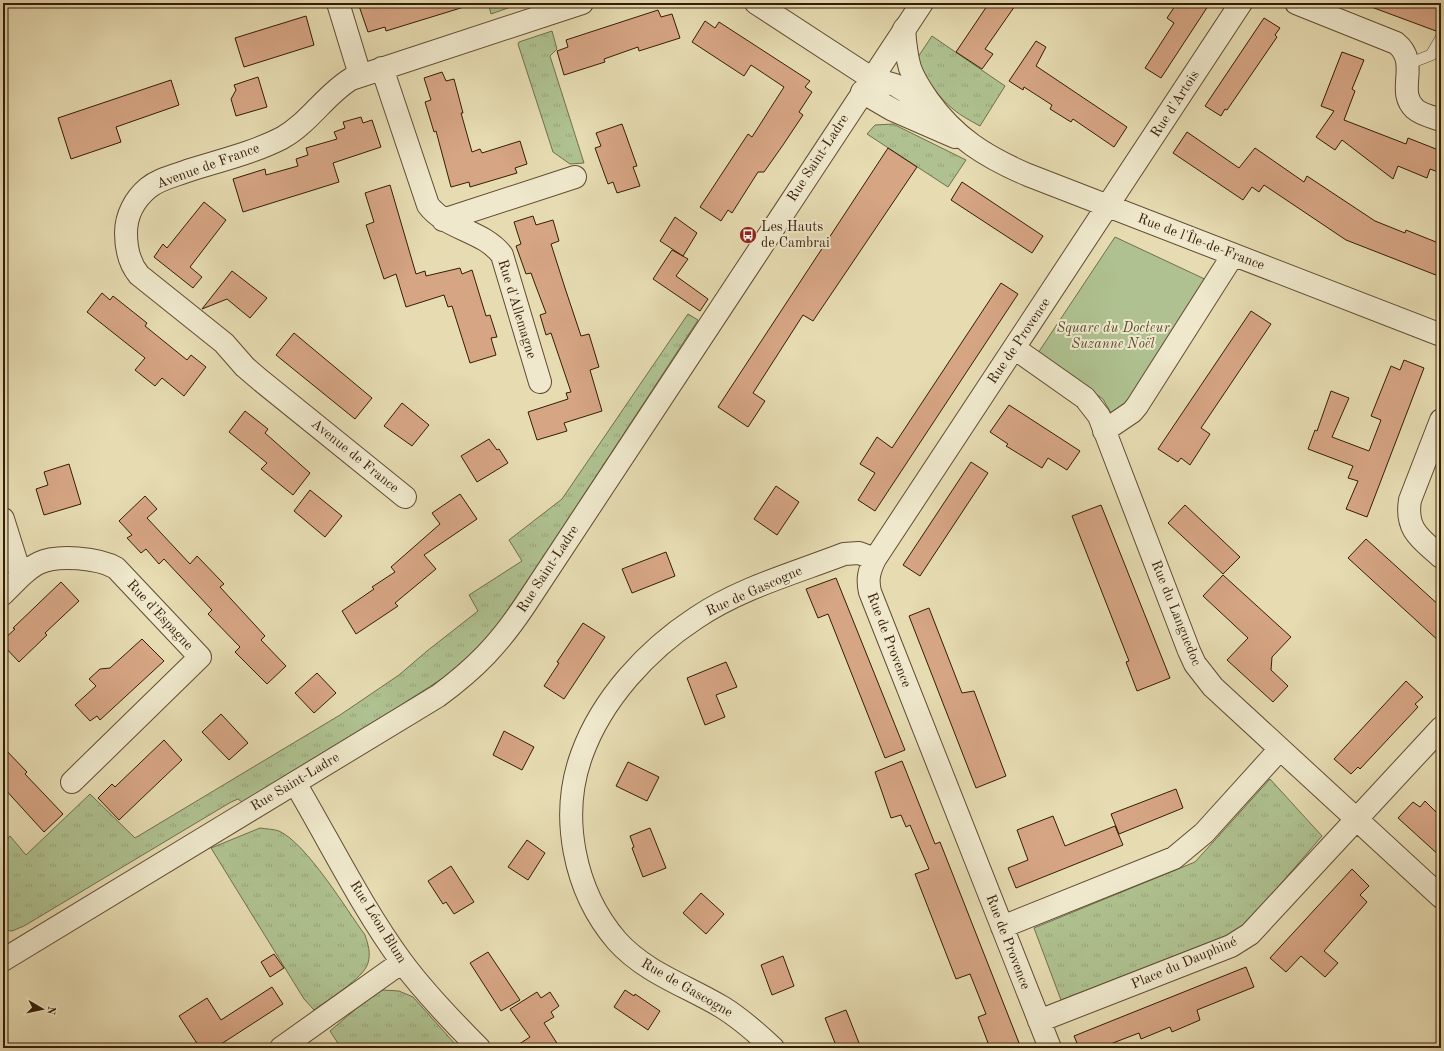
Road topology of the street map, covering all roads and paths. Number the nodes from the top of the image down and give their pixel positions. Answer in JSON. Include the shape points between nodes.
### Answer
{"nodes":[{"id":1,"x":338,"y":3,"type":"edge"},
{"id":2,"x":582,"y":3,"type":"edge"},
{"id":3,"x":756,"y":3,"type":"edge"},
{"id":4,"x":922,"y":3,"type":"edge"},
{"id":5,"x":1241,"y":3,"type":"edge"},
{"id":6,"x":1296,"y":3,"type":"edge"},
{"id":7,"x":904,"y":29,"type":"junction"},
{"id":8,"x":1441,"y":38,"type":"edge"},
{"id":9,"x":1408,"y":64,"type":"junction"},
{"id":10,"x":382,"y":68,"type":"junction"},
{"id":11,"x":360,"y":75,"type":"junction"},
{"id":12,"x":866,"y":85,"type":"junction"},
{"id":13,"x":936,"y":111,"type":"junction"},
{"id":14,"x":1441,"y":120,"type":"edge"},
{"id":15,"x":965,"y":141,"type":"junction"},
{"id":16,"x":575,"y":177,"type":"dead end"},
{"id":17,"x":1108,"y":206,"type":"junction"},
{"id":18,"x":443,"y":220,"type":"junction"},
{"id":19,"x":1233,"y":255,"type":"junction"},
{"id":20,"x":1441,"y":335,"type":"edge"},
{"id":21,"x":1014,"y":348,"type":"junction"},
{"id":22,"x":540,"y":382,"type":"dead end"},
{"id":23,"x":1441,"y":420,"type":"edge"},
{"id":24,"x":1104,"y":431,"type":"junction"},
{"id":25,"x":405,"y":497,"type":"dead end"},
{"id":26,"x":3,"y":519,"type":"edge"},
{"id":27,"x":1441,"y":557,"type":"edge"},
{"id":28,"x":875,"y":559,"type":"junction"},
{"id":29,"x":21,"y":576,"type":"junction"},
{"id":30,"x":3,"y":594,"type":"edge"},
{"id":31,"x":1441,"y":728,"type":"edge"},
{"id":32,"x":1280,"y":749,"type":"junction"},
{"id":33,"x":72,"y":782,"type":"dead end"},
{"id":34,"x":295,"y":783,"type":"junction"},
{"id":35,"x":1356,"y":819,"type":"junction"},
{"id":36,"x":1441,"y":897,"type":"edge"},
{"id":37,"x":1002,"y":927,"type":"junction"},
{"id":38,"x":3,"y":960,"type":"edge"},
{"id":39,"x":402,"y":962,"type":"junction"},
{"id":40,"x":1039,"y":1021,"type":"junction"},
{"id":41,"x":281,"y":1048,"type":"edge"},
{"id":42,"x":479,"y":1048,"type":"edge"},
{"id":43,"x":774,"y":1048,"type":"edge"},
{"id":44,"x":1050,"y":1048,"type":"edge"}],
"edges":[{"from":1,"to":11,"type":"street"},
{"from":2,"to":10,"type":"street","name":"Avenue de France"},
{"from":3,"to":12,"type":"street"},
{"from":4,"to":7,"type":"street","name":"Rue Saint-Ladre"},
{"from":5,"to":17,"type":"street","name":"Rue d'Artois"},
{"from":6,"to":9,"type":"street","via":[[1396,42],[1406,54]]},
{"from":7,"to":12,"type":"street","name":"Rue Saint-Ladre"},
{"from":7,"to":13,"type":"street","name":"Rue de l'Île-de-France","via":[[910,69],[920,89]]},
{"from":8,"to":9,"type":"lane","via":[[1431,55]]},
{"from":9,"to":14,"type":"street","via":[[1407,90],[1411,104],[1421,113]]},
{"from":10,"to":11,"type":"street","name":"Avenue de France"},
{"from":10,"to":18,"type":"street","name":"Rue d'Allemagne","via":[[428,205]]},
{"from":11,"to":25,"type":"street","name":"Avenue de France","via":[[343,84],[307,120],[283,137],[170,177],[149,188],[130,211],[126,239],[130,262],[139,276],[224,343],[259,379]]},
{"from":12,"to":13,"type":"street","name":"Rue de l'Île-de-France","via":[[895,85]]},
{"from":12,"to":15,"type":"street","name":"Rue de l'Île-de-France","via":[[893,110]]},
{"from":12,"to":34,"type":"street","name":"Rue Saint-Ladre","via":[[525,605],[493,648],[467,675],[438,696]]},
{"from":13,"to":15,"type":"street","name":"Rue de l'Île-de-France"},
{"from":15,"to":17,"type":"street","name":"Rue de l'Île-de-France","via":[[1012,168]]},
{"from":16,"to":18,"type":"street"},
{"from":17,"to":19,"type":"street","name":"Rue de l'Île-de-France"},
{"from":17,"to":21,"type":"street","name":"Rue de Provence"},
{"from":18,"to":22,"type":"street","name":"Rue d'Allemagne","via":[[485,240],[502,255]]},
{"from":19,"to":20,"type":"street","name":"Rue de l'Île-de-France"},
{"from":19,"to":24,"type":"street","via":[[1137,406]]},
{"from":21,"to":24,"type":"street","name":"Rue du Languedoc","via":[[1085,398],[1096,411]]},
{"from":21,"to":28,"type":"street","name":"Rue de Provence"},
{"from":23,"to":27,"type":"street","via":[[1408,510],[1409,520],[1416,534]]},
{"from":24,"to":32,"type":"street","name":"Rue du Languedoc","via":[[1195,664],[1213,687]]},
{"from":26,"to":29,"type":"street"},
{"from":28,"to":37,"type":"street","name":"Rue de Provence","via":[[869,573],[870,592]]},
{"from":28,"to":43,"type":"street","name":"Rue de Gascogne","via":[[859,554],[844,554],[727,600],[681,628],[656,648],[611,700],[590,736],[577,772],[572,808],[573,846],[581,879],[605,925],[622,947],[638,961],[661,976],[722,1007]]},
{"from":29,"to":30,"type":"street"},
{"from":29,"to":33,"type":"street","name":"Rue d'Espagne","via":[[32,567],[48,560],[90,560],[108,564],[116,568],[200,657]]},
{"from":31,"to":35,"type":"street","name":"Place du Dauphiné"},
{"from":32,"to":35,"type":"street","name":"Rue du Languedoc"},
{"from":32,"to":37,"type":"street","via":[[1204,833],[1174,858]]},
{"from":34,"to":38,"type":"street","name":"Rue Saint-Ladre"},
{"from":34,"to":39,"type":"street","name":"Rue Léon Blum","via":[[376,923]]},
{"from":35,"to":36,"type":"street","name":"Rue du Languedoc"},
{"from":35,"to":40,"type":"street","name":"Place du Dauphiné","via":[[1241,940]]},
{"from":37,"to":40,"type":"street","name":"Rue de Provence"},
{"from":39,"to":41,"type":"street"},
{"from":39,"to":42,"type":"street","name":"Rue Léon Blum","via":[[439,1007]]},
{"from":40,"to":44,"type":"street","name":"Rue de Provence"}]}
